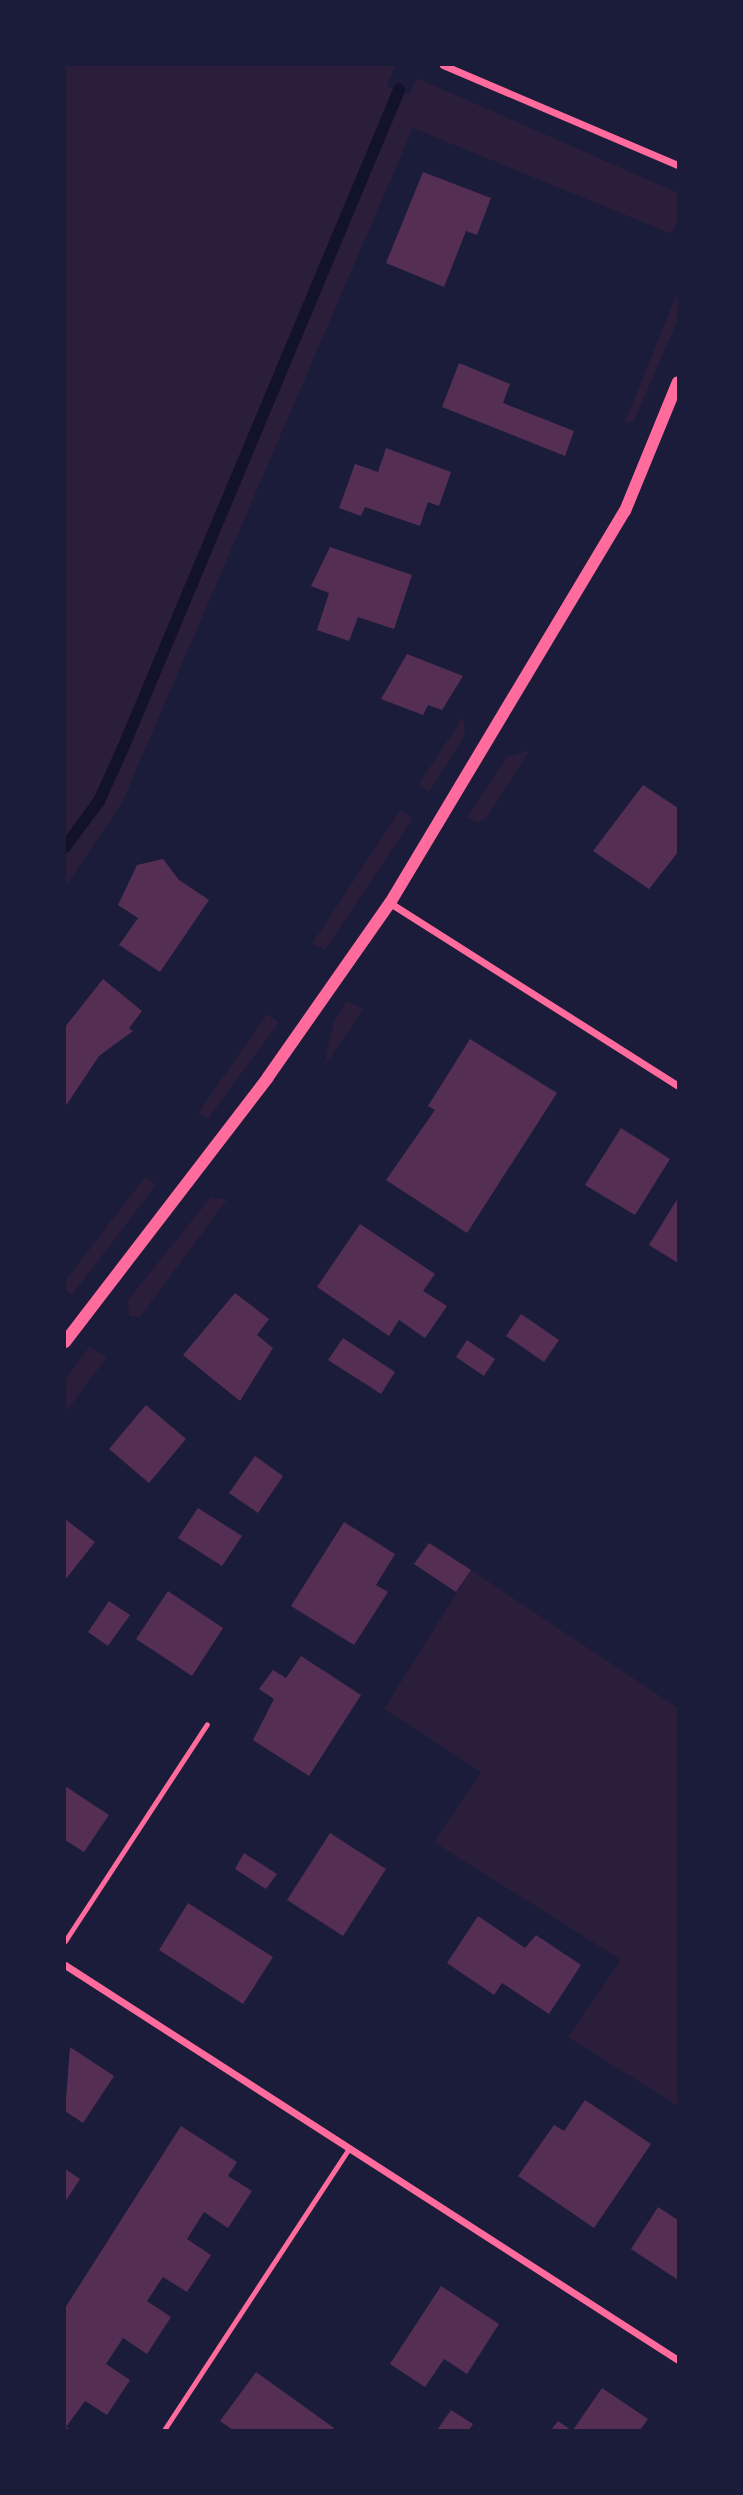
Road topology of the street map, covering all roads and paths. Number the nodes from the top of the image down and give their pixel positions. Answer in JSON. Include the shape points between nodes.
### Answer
{"nodes":[{"id":1,"x":443,"y":65,"type":"edge"},
{"id":2,"x":678,"y":164,"type":"edge"},
{"id":3,"x":678,"y":382,"type":"edge"},
{"id":4,"x":390,"y":903,"type":"junction"},
{"id":5,"x":678,"y":1086,"type":"edge"},
{"id":6,"x":65,"y":1342,"type":"edge"},
{"id":7,"x":207,"y":1724,"type":"dead end"},
{"id":8,"x":65,"y":1941,"type":"edge"},
{"id":9,"x":65,"y":1965,"type":"edge"},
{"id":10,"x":349,"y":2148,"type":"junction"},
{"id":11,"x":678,"y":2360,"type":"edge"},
{"id":12,"x":164,"y":2430,"type":"edge"}],
"edges":[{"from":1,"to":2,"type":"street"},
{"from":3,"to":4,"type":"street","via":[[625,511]]},
{"from":4,"to":5,"type":"street"},
{"from":4,"to":6,"type":"street","via":[[268,1077]]},
{"from":7,"to":8,"type":"lane"},
{"from":9,"to":10,"type":"street"},
{"from":10,"to":11,"type":"street"},
{"from":10,"to":12,"type":"lane"}]}
